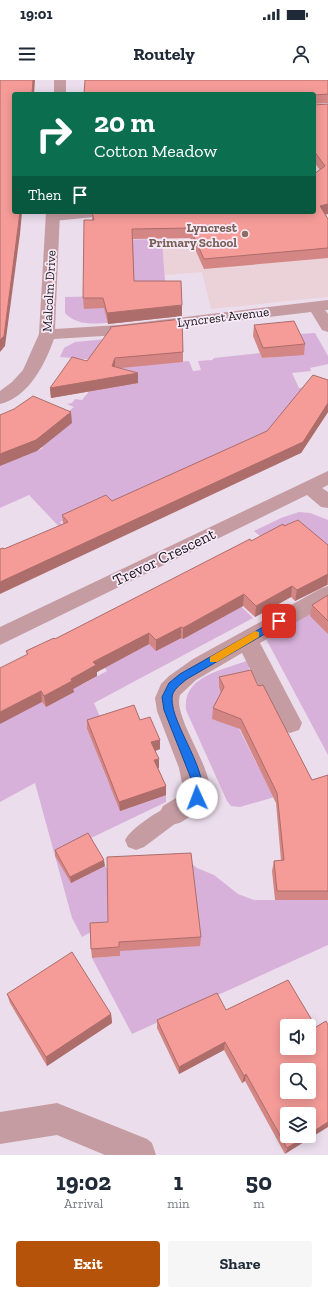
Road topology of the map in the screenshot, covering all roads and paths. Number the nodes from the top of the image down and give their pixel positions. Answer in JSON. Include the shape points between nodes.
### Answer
{"nodes":[{"id":1,"x":60,"y":80,"type":"edge"},
{"id":2,"x":60,"y":92,"type":"edge"},
{"id":3,"x":74,"y":214,"type":"edge"},
{"id":4,"x":53,"y":215,"type":"edge"},
{"id":5,"x":321,"y":305,"type":"edge"},
{"id":6,"x":328,"y":327,"type":"edge"},
{"id":7,"x":47,"y":334,"type":"junction"},
{"id":8,"x":0,"y":400,"type":"edge"},
{"id":9,"x":328,"y":477,"type":"edge"},
{"id":10,"x":310,"y":488,"type":"junction"},
{"id":11,"x":328,"y":502,"type":"edge"},
{"id":12,"x":328,"y":594,"type":"edge"},
{"id":13,"x":0,"y":637,"type":"edge"},
{"id":14,"x":247,"y":640,"type":"junction"},
{"id":15,"x":290,"y":722,"type":"dead end"},
{"id":16,"x":172,"y":814,"type":"joint"},
{"id":17,"x":136,"y":840,"type":"dead end"},
{"id":18,"x":0,"y":1128,"type":"edge"},
{"id":19,"x":140,"y":1155,"type":"edge"}],
"edges":[{"from":1,"to":2,"type":"street"},
{"from":3,"to":4,"type":"lane"},
{"from":4,"to":7,"type":"street","name":"Malcolm Drive"},
{"from":5,"to":6,"type":"street"},
{"from":5,"to":7,"type":"street","name":"Lyncrest Avenue","via":[[118,330]]},
{"from":7,"to":8,"type":"street","name":"Malcolm Drive","via":[[31,372],[17,389]]},
{"from":9,"to":10,"type":"street","name":"Trevor Crescent"},
{"from":10,"to":11,"type":"street"},
{"from":10,"to":13,"type":"street","name":"Trevor Crescent"},
{"from":12,"to":14,"type":"street"},
{"from":14,"to":15,"type":"street"},
{"from":14,"to":16,"type":"street","via":[[183,676],[167,697],[169,710],[197,781],[197,798]]},
{"from":16,"to":17,"type":"lane"},
{"from":18,"to":19,"type":"street","via":[[57,1119]]}]}
